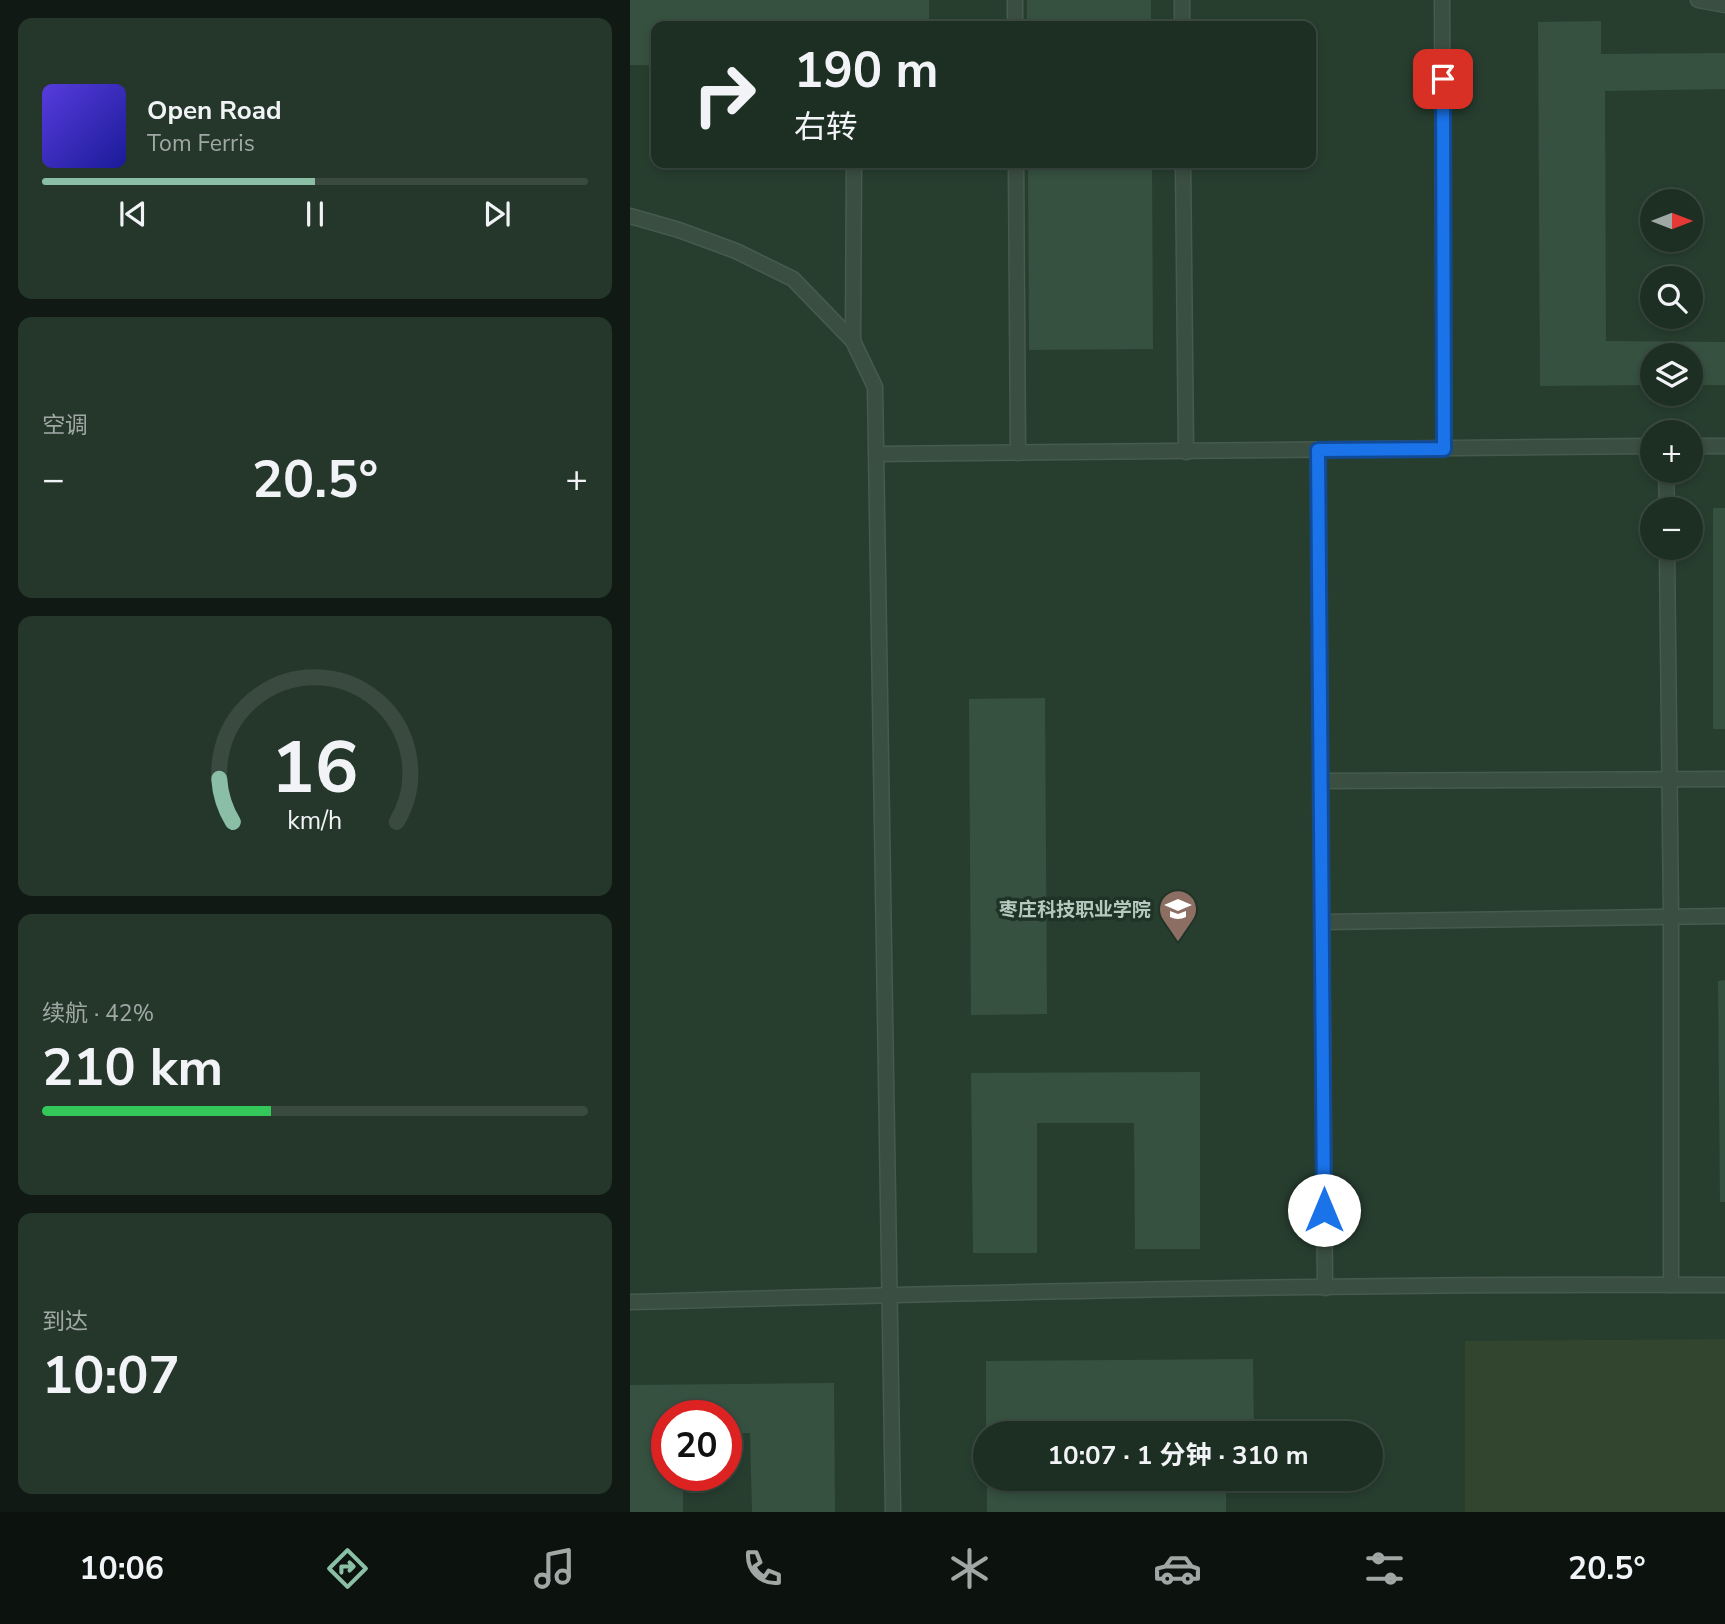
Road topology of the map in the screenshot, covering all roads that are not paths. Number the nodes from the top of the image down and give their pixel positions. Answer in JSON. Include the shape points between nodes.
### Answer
{"nodes":[{"id":1,"x":1015,"y":0,"type":"edge"},
{"id":2,"x":1182,"y":0,"type":"edge"},
{"id":3,"x":1443,"y":0,"type":"edge"},
{"id":4,"x":1698,"y":0,"type":"edge"},
{"id":5,"x":1725,"y":5,"type":"edge"},
{"id":6,"x":1015,"y":21,"type":"edge"},
{"id":7,"x":1182,"y":21,"type":"edge"},
{"id":8,"x":854,"y":168,"type":"edge"},
{"id":9,"x":1016,"y":168,"type":"edge"},
{"id":10,"x":1183,"y":168,"type":"edge"},
{"id":11,"x":630,"y":216,"type":"edge"},
{"id":12,"x":853,"y":341,"type":"junction"},
{"id":13,"x":1640,"y":446,"type":"edge"},
{"id":14,"x":1703,"y":446,"type":"edge"},
{"id":15,"x":1725,"y":446,"type":"edge"},
{"id":16,"x":1444,"y":449,"type":"junction"},
{"id":17,"x":1318,"y":450,"type":"junction"},
{"id":18,"x":1186,"y":452,"type":"junction"},
{"id":19,"x":1018,"y":453,"type":"junction"},
{"id":20,"x":876,"y":454,"type":"junction"},
{"id":21,"x":1667,"y":560,"type":"edge"},
{"id":22,"x":1670,"y":779,"type":"junction"},
{"id":23,"x":1725,"y":779,"type":"edge"},
{"id":24,"x":1321,"y":781,"type":"junction"},
{"id":25,"x":1671,"y":916,"type":"junction"},
{"id":26,"x":1725,"y":916,"type":"edge"},
{"id":27,"x":1322,"y":922,"type":"junction"},
{"id":28,"x":1671,"y":1285,"type":"junction"},
{"id":29,"x":1725,"y":1285,"type":"edge"},
{"id":30,"x":1325,"y":1288,"type":"junction"},
{"id":31,"x":891,"y":1295,"type":"junction"},
{"id":32,"x":630,"y":1302,"type":"edge"},
{"id":33,"x":893,"y":1512,"type":"edge"}],
"edges":[{"from":1,"to":6,"type":"lane"},
{"from":2,"to":7,"type":"lane"},
{"from":3,"to":16,"type":"lane"},
{"from":4,"to":5,"type":"lane"},
{"from":8,"to":12,"type":"lane"},
{"from":9,"to":19,"type":"lane"},
{"from":10,"to":18,"type":"lane"},
{"from":11,"to":12,"type":"lane","via":[[736,251],[793,279]]},
{"from":12,"to":20,"type":"lane","via":[[875,387]]},
{"from":13,"to":16,"type":"lane"},
{"from":14,"to":15,"type":"lane"},
{"from":16,"to":17,"type":"lane"},
{"from":17,"to":18,"type":"lane"},
{"from":17,"to":24,"type":"lane"},
{"from":18,"to":19,"type":"lane"},
{"from":19,"to":20,"type":"lane"},
{"from":20,"to":31,"type":"lane"},
{"from":21,"to":22,"type":"lane"},
{"from":22,"to":23,"type":"lane"},
{"from":22,"to":24,"type":"lane"},
{"from":22,"to":25,"type":"lane"},
{"from":24,"to":27,"type":"lane"},
{"from":25,"to":26,"type":"lane"},
{"from":25,"to":27,"type":"lane"},
{"from":25,"to":28,"type":"lane"},
{"from":27,"to":30,"type":"lane"},
{"from":28,"to":29,"type":"lane"},
{"from":28,"to":30,"type":"lane"},
{"from":30,"to":31,"type":"lane"},
{"from":31,"to":32,"type":"lane"},
{"from":31,"to":33,"type":"lane"}]}
